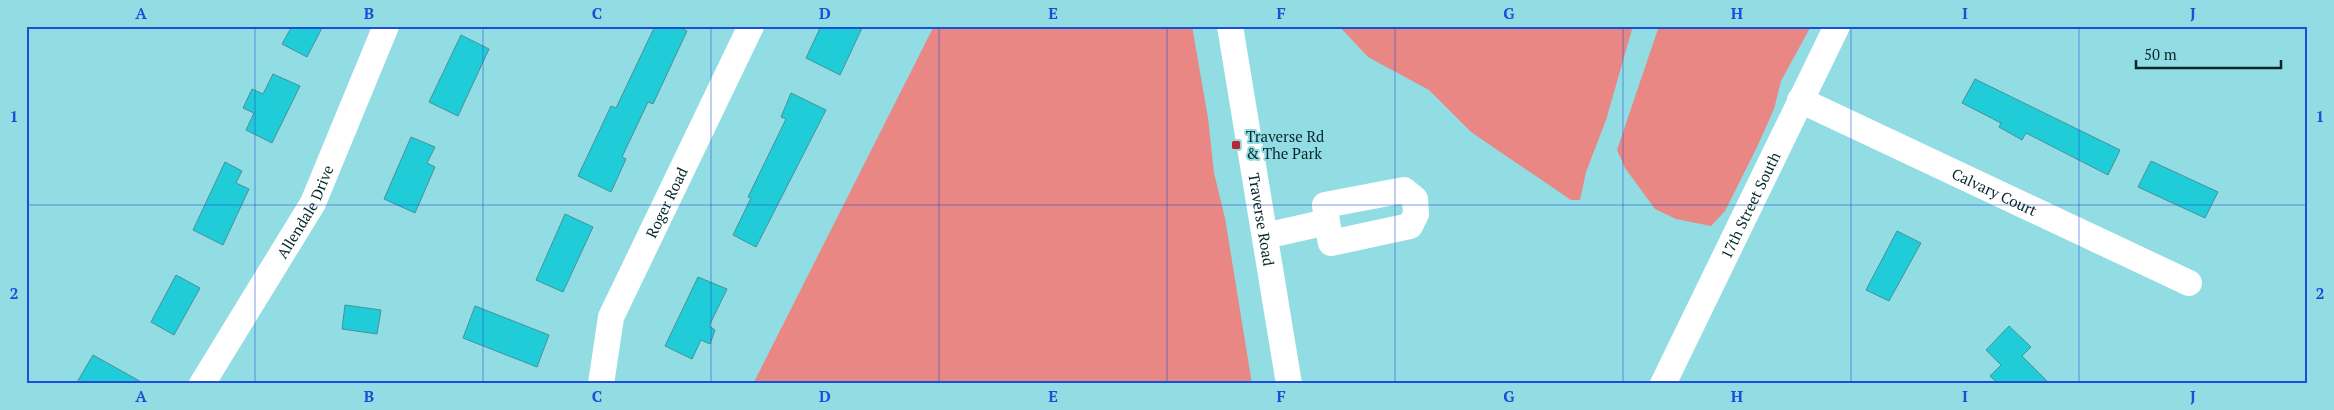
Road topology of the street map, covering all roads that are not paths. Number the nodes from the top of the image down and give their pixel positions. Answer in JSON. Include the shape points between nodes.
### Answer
{"nodes":[{"id":1,"x":386,"y":26,"type":"edge"},
{"id":2,"x":751,"y":26,"type":"edge"},
{"id":3,"x":1230,"y":26,"type":"edge"},
{"id":4,"x":1837,"y":26,"type":"edge"},
{"id":5,"x":1800,"y":100,"type":"junction"},
{"id":6,"x":1327,"y":222,"type":"dead end"},
{"id":7,"x":1265,"y":236,"type":"junction"},
{"id":8,"x":2189,"y":283,"type":"dead end"},
{"id":9,"x":202,"y":384,"type":"edge"},
{"id":10,"x":601,"y":384,"type":"edge"},
{"id":11,"x":1289,"y":384,"type":"edge"},
{"id":12,"x":1663,"y":384,"type":"edge"}],
"edges":[{"from":1,"to":9,"type":"street","name":"Allendale Drive","via":[[313,202]]},
{"from":2,"to":10,"type":"street","name":"Roger Road","via":[[611,317]]},
{"from":3,"to":7,"type":"street","name":"Traverse Road"},
{"from":4,"to":5,"type":"street","name":"17th Street South"},
{"from":5,"to":8,"type":"street","name":"Calvary Court"},
{"from":5,"to":12,"type":"street","name":"17th Street South"},
{"from":6,"to":7,"type":"street"},
{"from":7,"to":11,"type":"street","name":"Traverse Road"}]}
